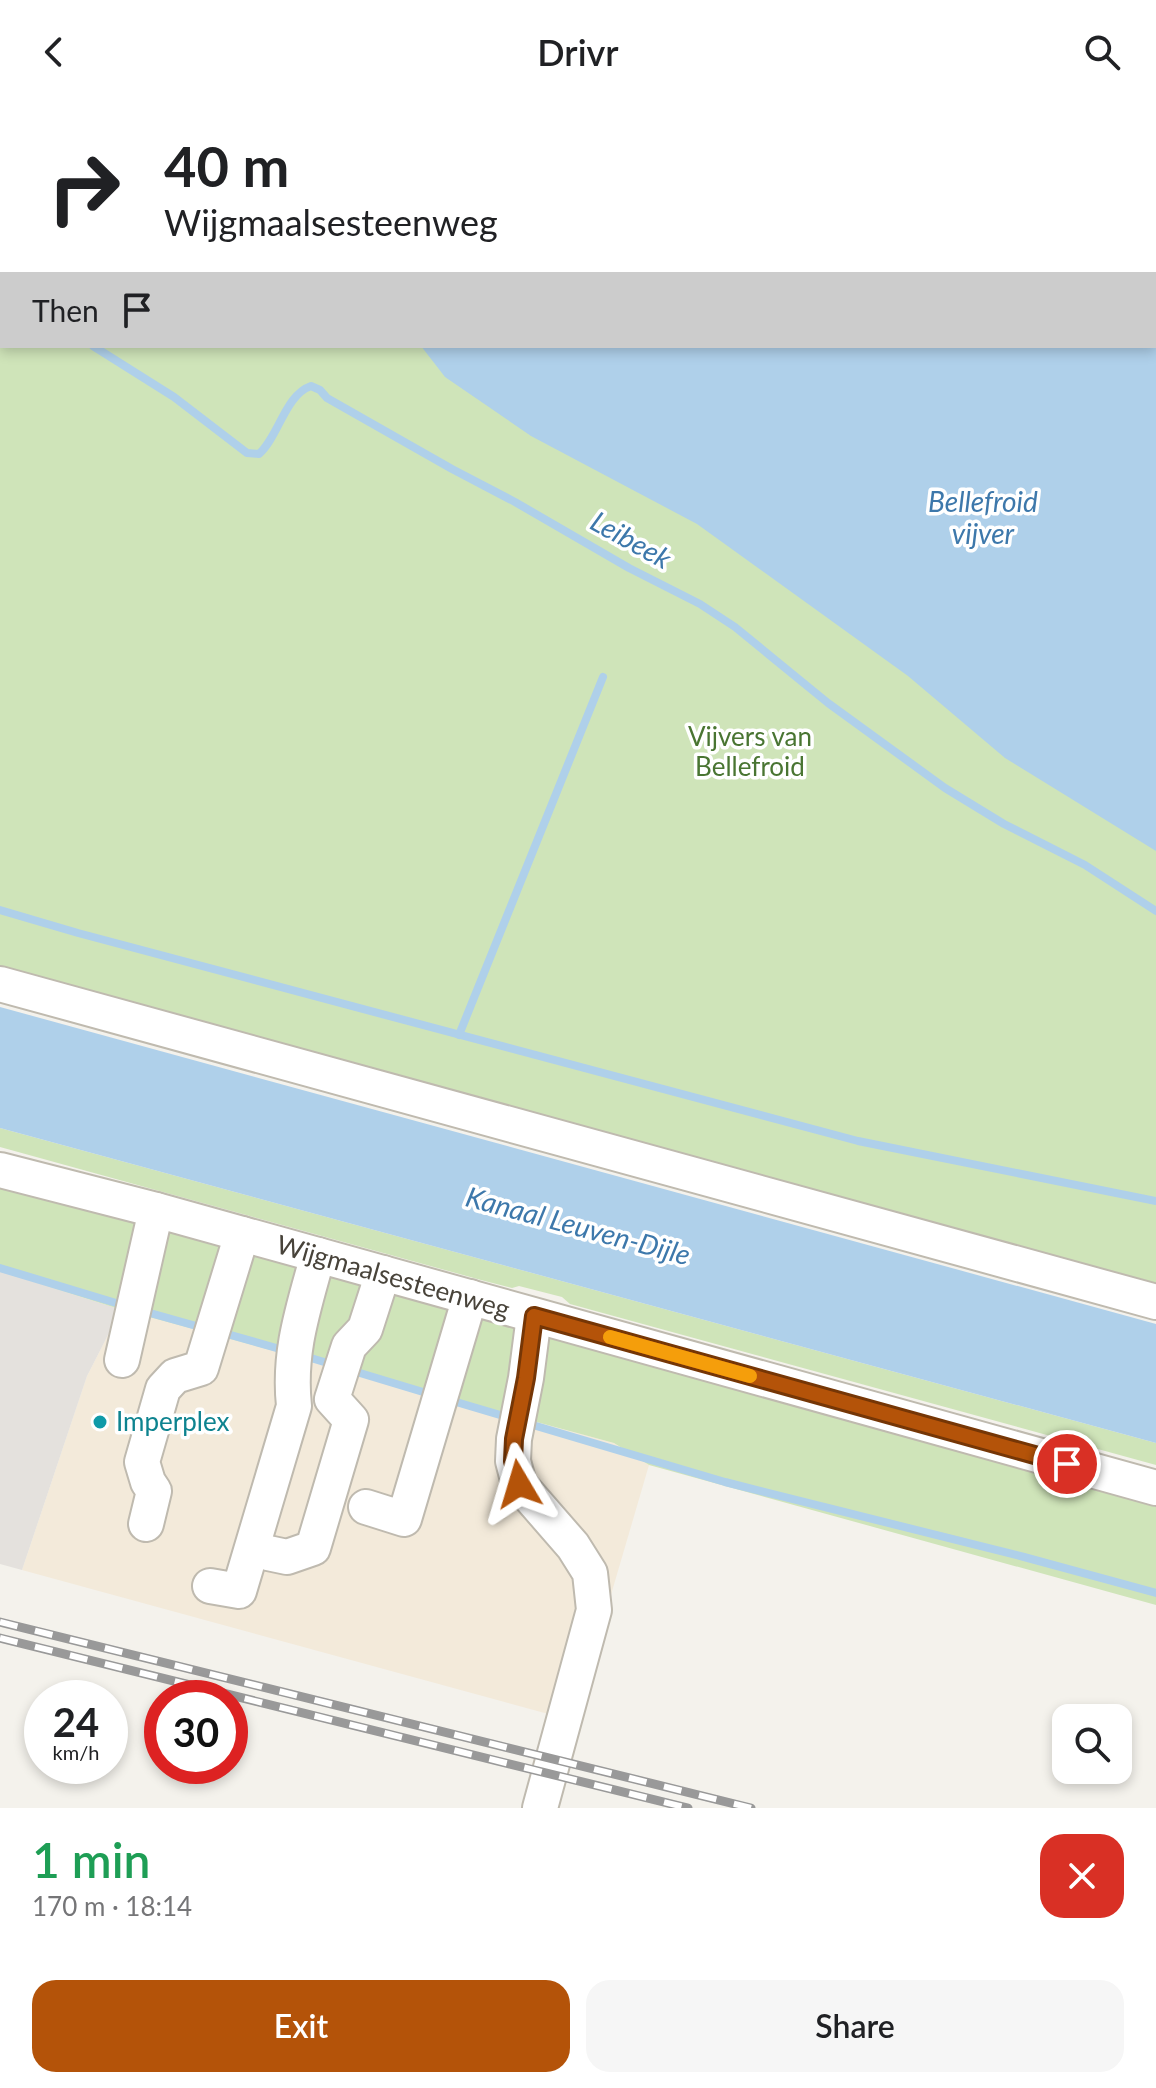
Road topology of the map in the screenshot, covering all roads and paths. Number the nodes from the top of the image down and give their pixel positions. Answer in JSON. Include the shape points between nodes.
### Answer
{"nodes":[{"id":1,"x":0,"y":984,"type":"edge"},
{"id":2,"x":0,"y":1170,"type":"edge"},
{"id":3,"x":156,"y":1210,"type":"junction"},
{"id":4,"x":242,"y":1234,"type":"junction"},
{"id":5,"x":318,"y":1255,"type":"junction"},
{"id":6,"x":383,"y":1273,"type":"junction"},
{"id":7,"x":470,"y":1297,"type":"junction"},
{"id":8,"x":1156,"y":1302,"type":"edge"},
{"id":9,"x":534,"y":1316,"type":"junction"},
{"id":10,"x":122,"y":1360,"type":"dead end"},
{"id":11,"x":1156,"y":1488,"type":"edge"},
{"id":12,"x":366,"y":1507,"type":"dead end"},
{"id":13,"x":146,"y":1524,"type":"dead end"},
{"id":14,"x":268,"y":1553,"type":"dead end"},
{"id":15,"x":210,"y":1586,"type":"dead end"},
{"id":16,"x":540,"y":1808,"type":"edge"}],
"edges":[{"from":1,"to":8,"type":"street"},
{"from":2,"to":3,"type":"street","name":"Wijgmaalsesteenweg"},
{"from":3,"to":4,"type":"street","name":"Wijgmaalsesteenweg"},
{"from":3,"to":10,"type":"street"},
{"from":4,"to":5,"type":"street","name":"Wijgmaalsesteenweg"},
{"from":4,"to":13,"type":"street","via":[[201,1368],[175,1376],[163,1389],[142,1462],[154,1491]]},
{"from":5,"to":6,"type":"street","name":"Wijgmaalsesteenweg"},
{"from":5,"to":15,"type":"street","via":[[294,1356],[294,1406],[239,1591]]},
{"from":6,"to":7,"type":"street","name":"Wijgmaalsesteenweg"},
{"from":6,"to":14,"type":"street","via":[[365,1329],[348,1349],[332,1399],[351,1420],[313,1548],[287,1557]]},
{"from":7,"to":9,"type":"street","name":"Wijgmaalsesteenweg"},
{"from":7,"to":12,"type":"street","via":[[404,1519]]},
{"from":9,"to":11,"type":"street","name":"Wijgmaalsesteenweg"},
{"from":9,"to":16,"type":"street","via":[[513,1461],[519,1484],[590,1573],[594,1610]]}]}
